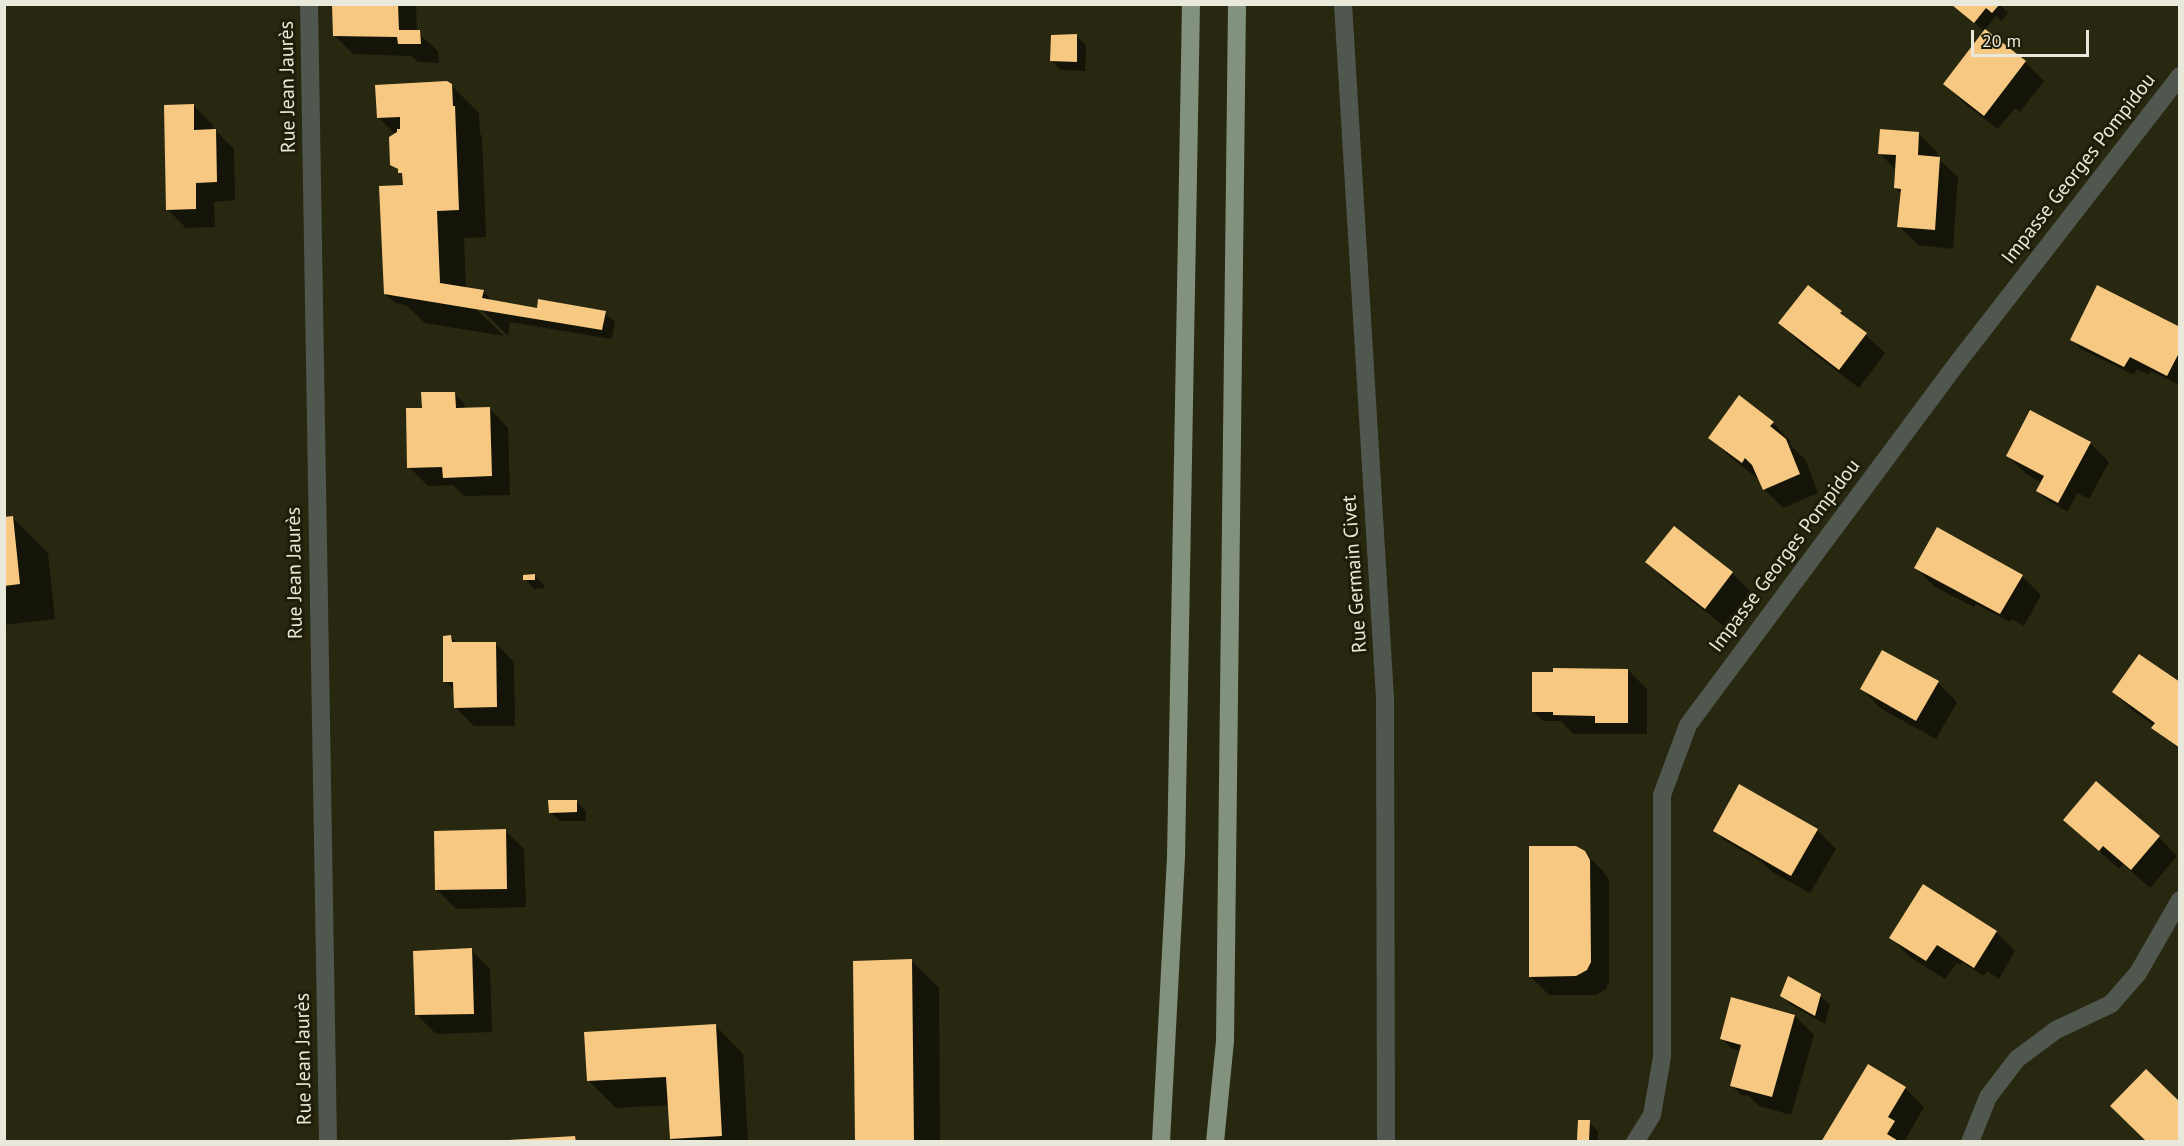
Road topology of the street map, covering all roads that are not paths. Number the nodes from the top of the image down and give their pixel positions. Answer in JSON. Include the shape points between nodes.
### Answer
{"nodes":[{"id":1,"x":309,"y":4,"type":"edge"},
{"id":2,"x":1191,"y":4,"type":"edge"},
{"id":3,"x":1237,"y":4,"type":"edge"},
{"id":4,"x":1343,"y":4,"type":"edge"},
{"id":5,"x":2180,"y":76,"type":"edge"},
{"id":6,"x":2180,"y":900,"type":"edge"},
{"id":7,"x":328,"y":1142,"type":"edge"},
{"id":8,"x":1161,"y":1142,"type":"edge"},
{"id":9,"x":1215,"y":1142,"type":"edge"},
{"id":10,"x":1386,"y":1142,"type":"edge"},
{"id":11,"x":1635,"y":1142,"type":"edge"},
{"id":12,"x":1970,"y":1142,"type":"edge"}],
"edges":[{"from":1,"to":7,"type":"street","name":"Rue Jean Jaurès"},
{"from":2,"to":8,"type":"highway","via":[[1176,857]]},
{"from":3,"to":9,"type":"highway","via":[[1225,1041]]},
{"from":4,"to":10,"type":"street","name":"Rue Germain Civet","via":[[1385,698]]},
{"from":5,"to":11,"type":"street","name":"Impasse Georges Pompidou","via":[[1958,362],[1688,725],[1662,795],[1662,1057],[1652,1115]]},
{"from":6,"to":12,"type":"street","via":[[2138,973],[2111,1004],[2056,1030],[2017,1059],[1988,1097]]}]}
